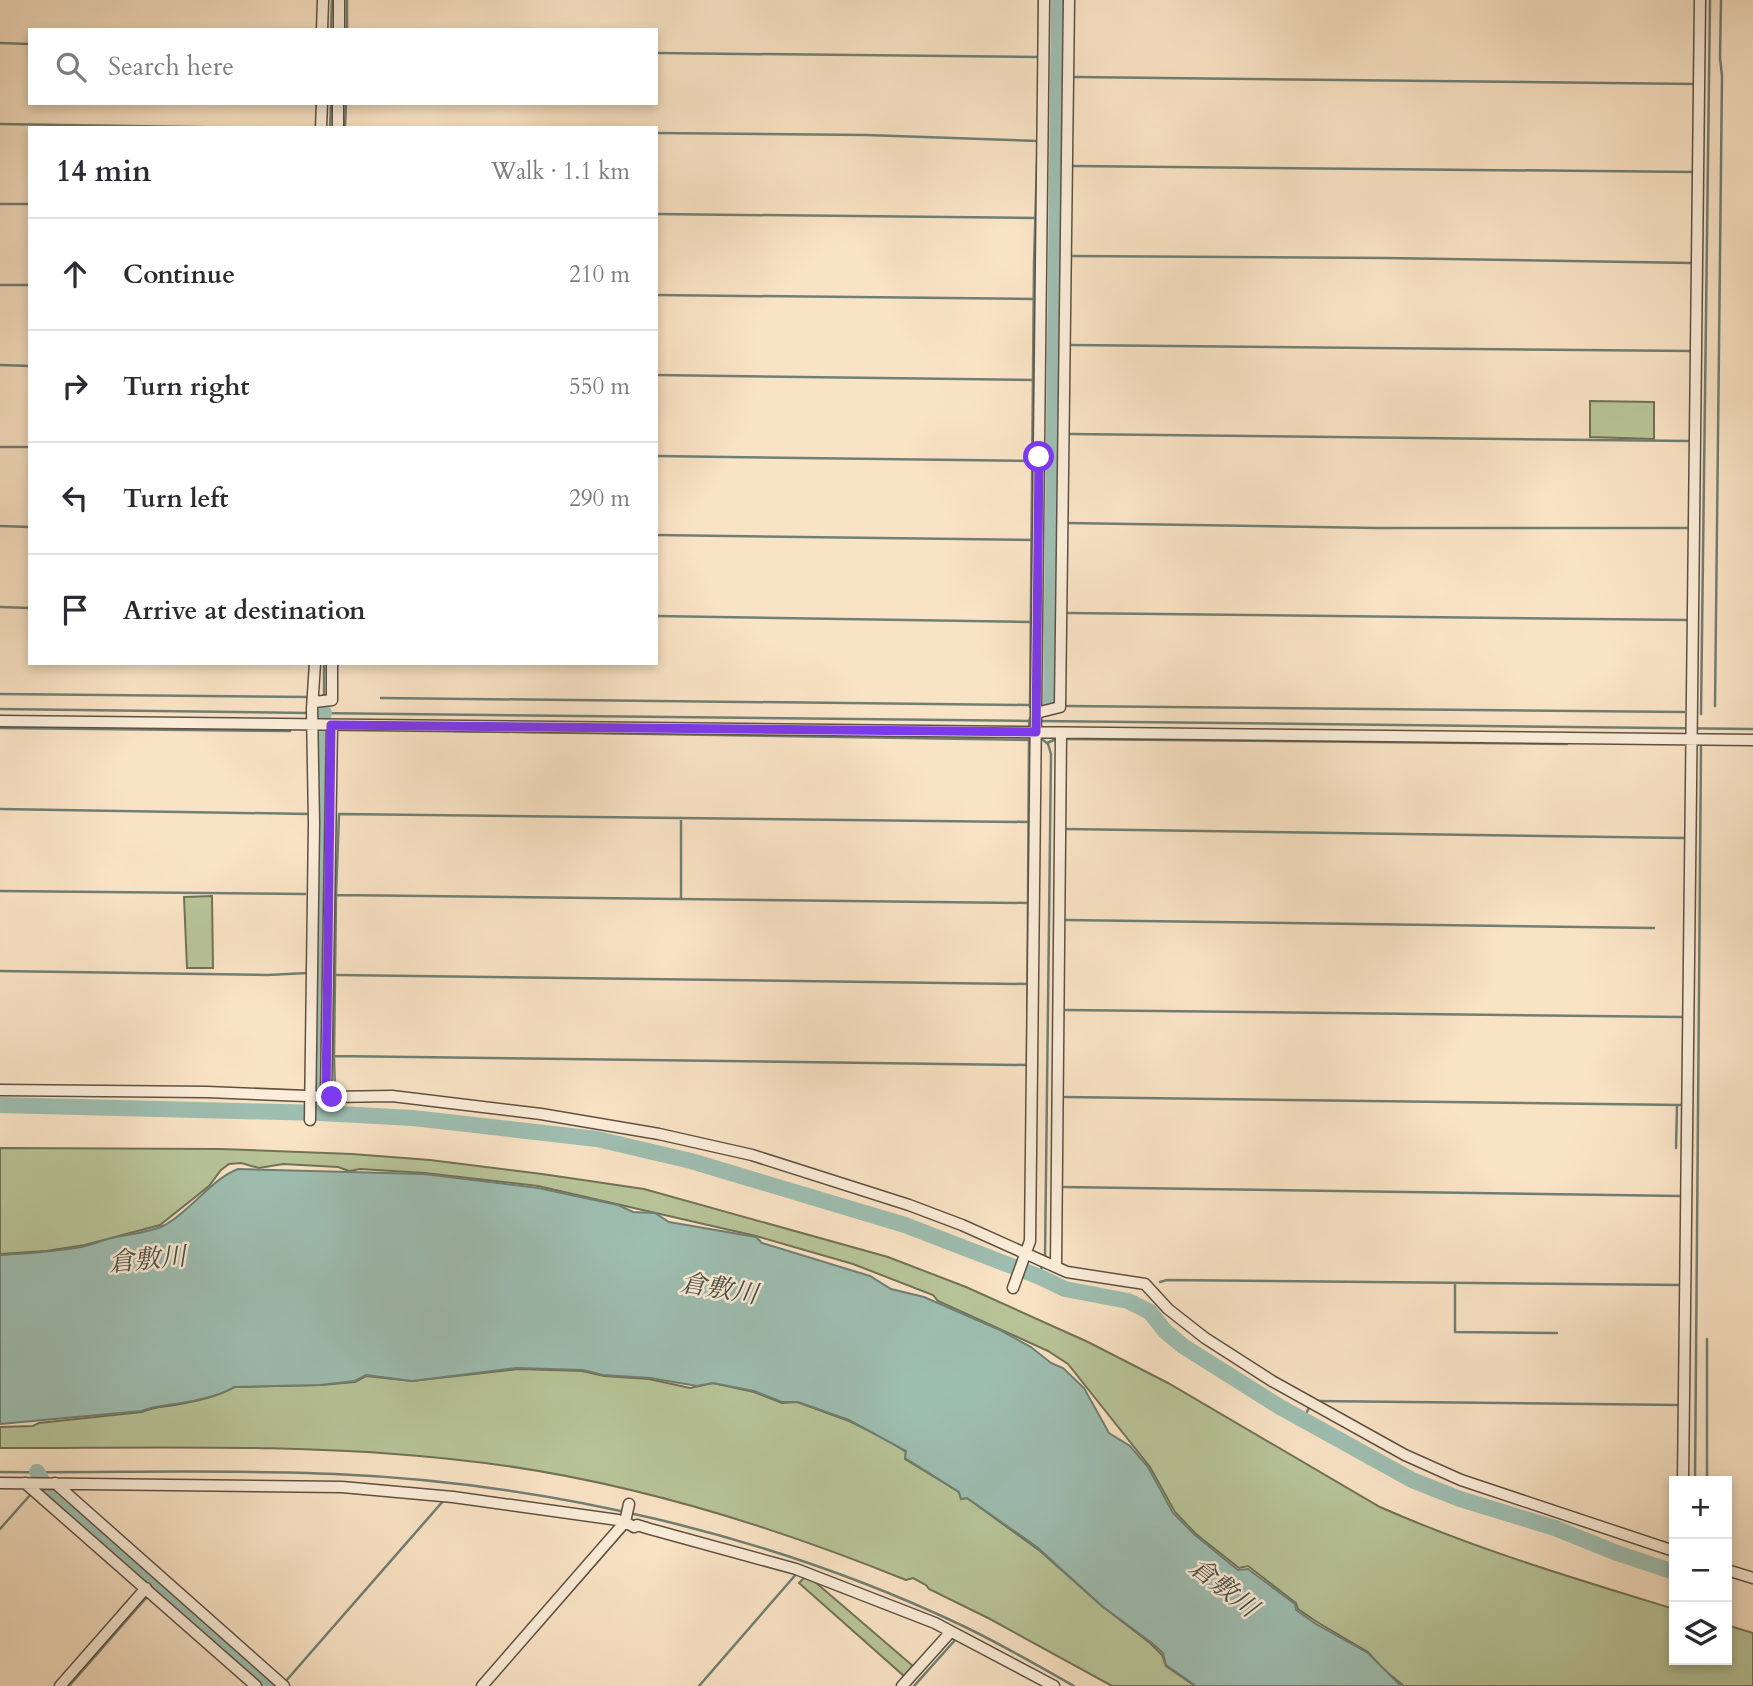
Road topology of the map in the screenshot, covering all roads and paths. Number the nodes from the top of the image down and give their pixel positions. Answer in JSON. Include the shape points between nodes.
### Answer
{"nodes":[{"id":1,"x":323,"y":0,"type":"edge"},
{"id":2,"x":340,"y":0,"type":"edge"},
{"id":3,"x":1044,"y":0,"type":"edge"},
{"id":4,"x":1069,"y":0,"type":"edge"},
{"id":5,"x":1700,"y":0,"type":"edge"},
{"id":6,"x":323,"y":28,"type":"edge"},
{"id":7,"x":339,"y":28,"type":"edge"},
{"id":8,"x":321,"y":105,"type":"edge"},
{"id":9,"x":338,"y":105,"type":"edge"},
{"id":10,"x":321,"y":126,"type":"edge"},
{"id":11,"x":338,"y":126,"type":"edge"},
{"id":12,"x":315,"y":665,"type":"edge"},
{"id":13,"x":332,"y":665,"type":"edge"},
{"id":14,"x":313,"y":713,"type":"junction"},
{"id":15,"x":0,"y":721,"type":"edge"},
{"id":16,"x":1036,"y":722,"type":"junction"},
{"id":17,"x":331,"y":725,"type":"junction"},
{"id":18,"x":1691,"y":732,"type":"junction"},
{"id":19,"x":1060,"y":733,"type":"junction"},
{"id":20,"x":1753,"y":740,"type":"edge"},
{"id":21,"x":0,"y":1090,"type":"edge"},
{"id":22,"x":331,"y":1097,"type":"junction"},
{"id":23,"x":309,"y":1100,"type":"junction"},
{"id":24,"x":310,"y":1120,"type":"dead end"},
{"id":25,"x":1025,"y":1256,"type":"junction"},
{"id":26,"x":1048,"y":1263,"type":"junction"},
{"id":27,"x":1014,"y":1283,"type":"dead end"},
{"id":28,"x":1683,"y":1476,"type":"edge"},
{"id":29,"x":0,"y":1483,"type":"edge"},
{"id":30,"x":24,"y":1483,"type":"junction"},
{"id":31,"x":51,"y":1483,"type":"junction"},
{"id":32,"x":628,"y":1518,"type":"junction"},
{"id":33,"x":1669,"y":1549,"type":"edge"},
{"id":34,"x":1732,"y":1572,"type":"edge"},
{"id":35,"x":1753,"y":1578,"type":"edge"},
{"id":36,"x":152,"y":1583,"type":"junction"},
{"id":37,"x":955,"y":1633,"type":"junction"},
{"id":38,"x":277,"y":1684,"type":"edge"},
{"id":39,"x":60,"y":1686,"type":"edge"},
{"id":40,"x":256,"y":1686,"type":"edge"},
{"id":41,"x":482,"y":1686,"type":"edge"},
{"id":42,"x":902,"y":1686,"type":"edge"},
{"id":43,"x":1054,"y":1686,"type":"edge"}],
"edges":[{"from":1,"to":6,"type":"street"},
{"from":2,"to":7,"type":"street"},
{"from":3,"to":16,"type":"street"},
{"from":4,"to":16,"type":"street","via":[[1060,707]]},
{"from":5,"to":18,"type":"street"},
{"from":8,"to":10,"type":"street"},
{"from":9,"to":11,"type":"street"},
{"from":12,"to":14,"type":"street"},
{"from":13,"to":14,"type":"street","via":[[332,700]]},
{"from":14,"to":15,"type":"street"},
{"from":14,"to":17,"type":"street"},
{"from":14,"to":23,"type":"street"},
{"from":16,"to":17,"type":"street"},
{"from":16,"to":19,"type":"street"},
{"from":16,"to":25,"type":"street","via":[[1030,1241]]},
{"from":17,"to":22,"type":"street"},
{"from":18,"to":19,"type":"street"},
{"from":18,"to":20,"type":"street"},
{"from":18,"to":28,"type":"street"},
{"from":19,"to":26,"type":"street"},
{"from":21,"to":23,"type":"street"},
{"from":22,"to":23,"type":"street"},
{"from":22,"to":25,"type":"street","via":[[420,1098],[541,1114],[752,1155],[909,1205]]},
{"from":23,"to":24,"type":"street"},
{"from":25,"to":26,"type":"street"},
{"from":25,"to":27,"type":"street"},
{"from":26,"to":33,"type":"street","via":[[1067,1272],[1145,1284],[1205,1338],[1272,1381],[1419,1462]]},
{"from":29,"to":30,"type":"street"},
{"from":30,"to":31,"type":"street"},
{"from":30,"to":36,"type":"street"},
{"from":31,"to":32,"type":"street","via":[[342,1487]]},
{"from":31,"to":36,"type":"street"},
{"from":32,"to":37,"type":"street","via":[[799,1570]]},
{"from":32,"to":41,"type":"street"},
{"from":34,"to":35,"type":"street"},
{"from":36,"to":38,"type":"street"},
{"from":36,"to":39,"type":"street"},
{"from":36,"to":40,"type":"street"},
{"from":37,"to":42,"type":"street","via":[[947,1636]]},
{"from":37,"to":43,"type":"street"}]}
